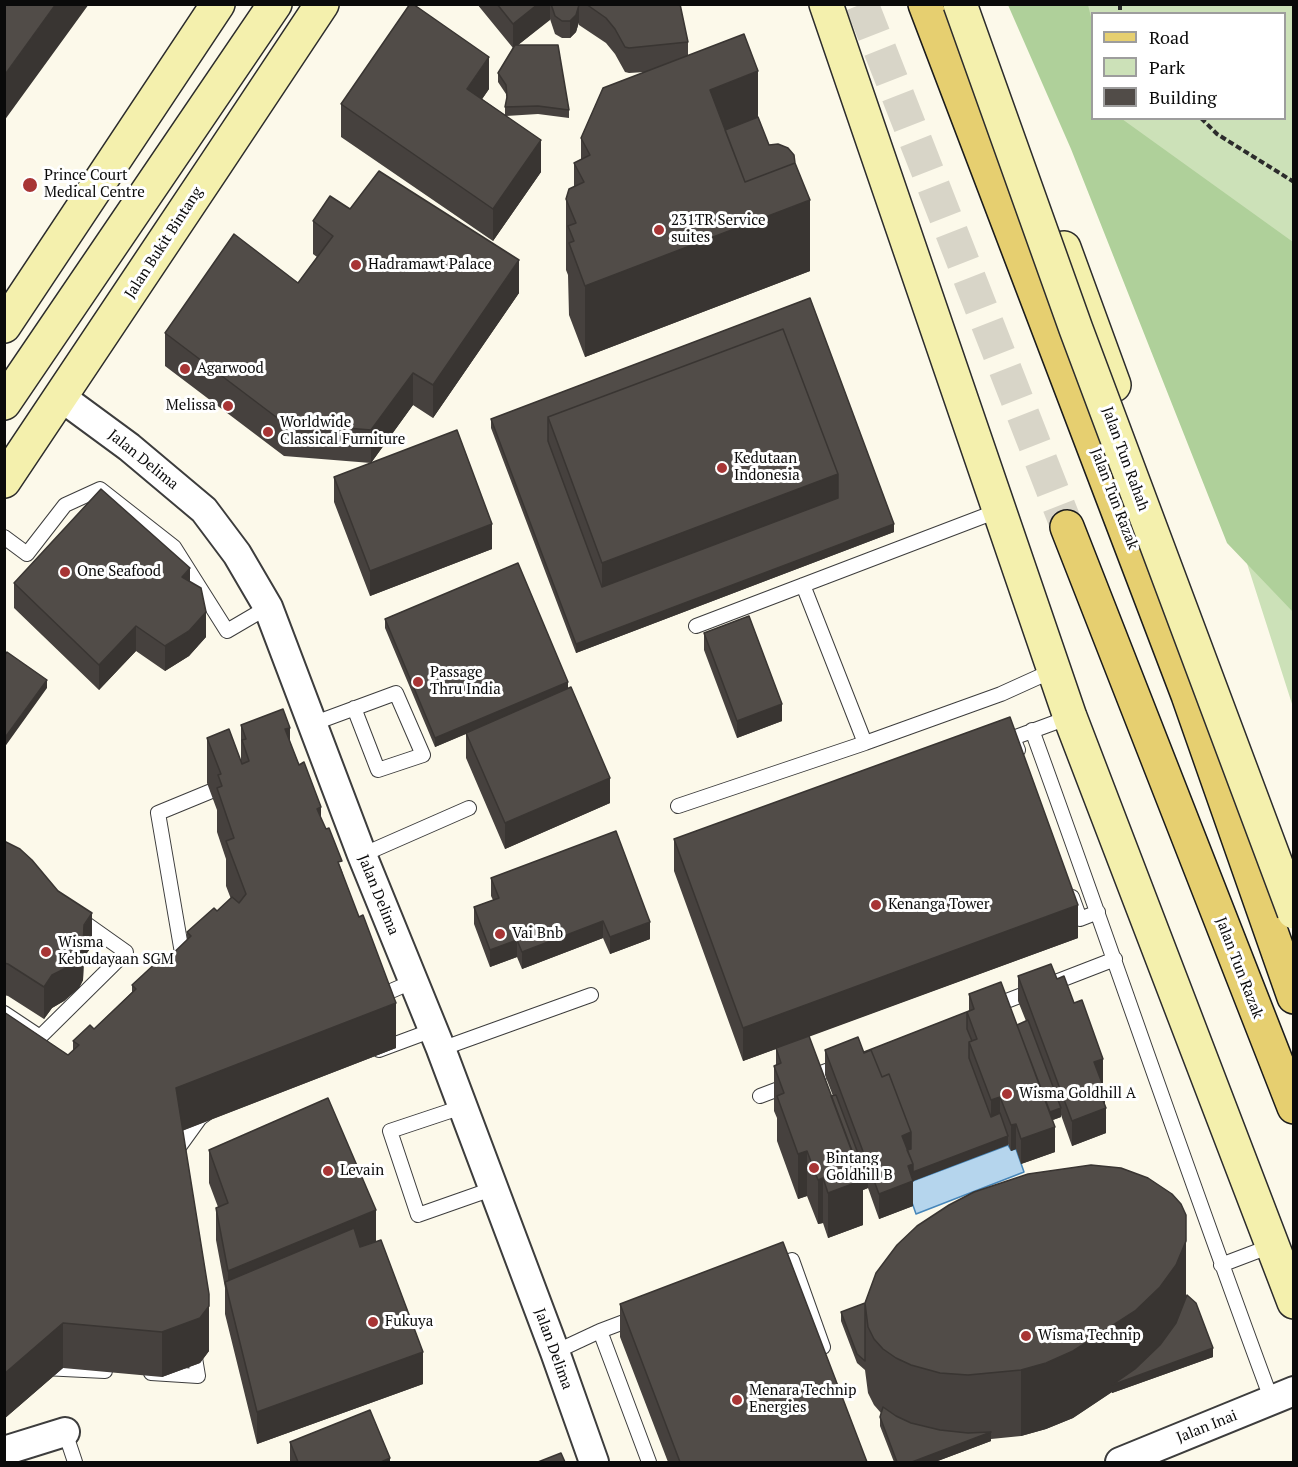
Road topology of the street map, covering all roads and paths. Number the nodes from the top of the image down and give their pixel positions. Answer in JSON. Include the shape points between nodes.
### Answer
{"nodes":[{"id":1,"x":218,"y":4,"type":"edge"},
{"id":2,"x":275,"y":4,"type":"edge"},
{"id":3,"x":322,"y":4,"type":"edge"},
{"id":4,"x":826,"y":4,"type":"edge"},
{"id":5,"x":926,"y":4,"type":"edge"},
{"id":6,"x":960,"y":4,"type":"edge"},
{"id":7,"x":973,"y":4,"type":"edge"},
{"id":8,"x":1203,"y":120,"type":"edge"},
{"id":9,"x":1293,"y":182,"type":"edge"},
{"id":10,"x":41,"y":273,"type":"junction"},
{"id":11,"x":4,"y":299,"type":"edge"},
{"id":12,"x":4,"y":326,"type":"edge"},
{"id":13,"x":61,"y":397,"type":"junction"},
{"id":14,"x":4,"y":403,"type":"edge"},
{"id":15,"x":4,"y":481,"type":"edge"},
{"id":16,"x":1000,"y":510,"type":"junction"},
{"id":17,"x":1067,"y":527,"type":"tunnel mouth"},
{"id":18,"x":4,"y":537,"type":"edge"},
{"id":19,"x":803,"y":585,"type":"junction"},
{"id":20,"x":268,"y":607,"type":"junction"},
{"id":21,"x":696,"y":626,"type":"dead end"},
{"id":22,"x":1214,"y":661,"type":"junction"},
{"id":23,"x":1055,"y":669,"type":"junction"},
{"id":24,"x":354,"y":708,"type":"junction"},
{"id":25,"x":1070,"y":717,"type":"junction"},
{"id":26,"x":312,"y":724,"type":"junction"},
{"id":27,"x":1032,"y":730,"type":"junction"},
{"id":28,"x":865,"y":743,"type":"junction"},
{"id":29,"x":1024,"y":765,"type":"edge"},
{"id":30,"x":240,"y":780,"type":"edge"},
{"id":31,"x":678,"y":806,"type":"dead end"},
{"id":32,"x":469,"y":808,"type":"dead end"},
{"id":33,"x":362,"y":855,"type":"junction"},
{"id":34,"x":1293,"y":878,"type":"edge"},
{"id":35,"x":1068,"y":886,"type":"edge"},
{"id":36,"x":1098,"y":912,"type":"junction"},
{"id":37,"x":1293,"y":912,"type":"edge"},
{"id":38,"x":70,"y":913,"type":"edge"},
{"id":39,"x":1293,"y":940,"type":"edge"},
{"id":40,"x":1115,"y":959,"type":"junction"},
{"id":41,"x":167,"y":971,"type":"edge"},
{"id":42,"x":414,"y":981,"type":"junction"},
{"id":43,"x":1291,"y":987,"type":"edge"},
{"id":44,"x":591,"y":995,"type":"dead end"},
{"id":45,"x":359,"y":1005,"type":"edge"},
{"id":46,"x":978,"y":1012,"type":"edge"},
{"id":47,"x":4,"y":1013,"type":"edge"},
{"id":48,"x":437,"y":1039,"type":"junction"},
{"id":49,"x":367,"y":1055,"type":"edge"},
{"id":50,"x":853,"y":1060,"type":"edge"},
{"id":51,"x":760,"y":1096,"type":"dead end"},
{"id":52,"x":217,"y":1105,"type":"edge"},
{"id":53,"x":462,"y":1107,"type":"junction"},
{"id":54,"x":1293,"y":1107,"type":"edge"},
{"id":55,"x":168,"y":1163,"type":"edge"},
{"id":56,"x":492,"y":1189,"type":"junction"},
{"id":57,"x":1271,"y":1246,"type":"junction"},
{"id":58,"x":1221,"y":1265,"type":"junction"},
{"id":59,"x":760,"y":1272,"type":"edge"},
{"id":60,"x":1293,"y":1302,"type":"edge"},
{"id":61,"x":653,"y":1311,"type":"edge"},
{"id":62,"x":189,"y":1329,"type":"edge"},
{"id":63,"x":600,"y":1331,"type":"junction"},
{"id":64,"x":555,"y":1352,"type":"junction"},
{"id":65,"x":828,"y":1361,"type":"edge"},
{"id":66,"x":23,"y":1367,"type":"edge"},
{"id":67,"x":117,"y":1372,"type":"dead end"},
{"id":68,"x":140,"y":1373,"type":"edge"},
{"id":69,"x":1283,"y":1396,"type":"edge"},
{"id":70,"x":65,"y":1432,"type":"joint"},
{"id":71,"x":4,"y":1451,"type":"edge"},
{"id":72,"x":75,"y":1462,"type":"edge"},
{"id":73,"x":594,"y":1462,"type":"edge"},
{"id":74,"x":649,"y":1462,"type":"edge"},
{"id":75,"x":1120,"y":1462,"type":"edge"}],
"edges":[{"from":1,"to":10,"type":"main road"},
{"from":2,"to":14,"type":"main road"},
{"from":3,"to":13,"type":"main road","name":"Jalan Bukit Bintang"},
{"from":4,"to":16,"type":"main road"},
{"from":5,"to":43,"type":"main road","name":"Jalan Tun Razak","via":[[1188,695]]},
{"from":6,"to":37,"type":"main road","name":"Jalan Tun Rahah","bridge":true},
{"from":7,"to":22,"type":"main road"},
{"from":8,"to":9,"type":"path","via":[[1217,134]]},
{"from":10,"to":11,"type":"lane"},
{"from":10,"to":12,"type":"main road"},
{"from":13,"to":15,"type":"main road","name":"Jalan Bukit Bintang"},
{"from":13,"to":20,"type":"street","name":"Jalan Delima","via":[[204,510]]},
{"from":16,"to":19,"type":"lane"},
{"from":16,"to":23,"type":"main road"},
{"from":17,"to":54,"type":"main road","name":"Jalan Tun Razak"},
{"from":18,"to":20,"type":"lane","via":[[27,554],[65,505],[100,489],[174,547],[227,631]]},
{"from":19,"to":21,"type":"lane"},
{"from":19,"to":28,"type":"lane"},
{"from":20,"to":26,"type":"street","name":"Jalan Delima"},
{"from":22,"to":34,"type":"main road"},
{"from":22,"to":39,"type":"main road","via":[[1203,688]]},
{"from":23,"to":25,"type":"main road"},
{"from":23,"to":28,"type":"lane","via":[[1001,694]]},
{"from":24,"to":24,"type":"lane","via":[[378,770],[423,755],[396,693]]},
{"from":24,"to":26,"type":"lane"},
{"from":25,"to":27,"type":"lane"},
{"from":25,"to":57,"type":"main road"},
{"from":26,"to":33,"type":"street","name":"Jalan Delima"},
{"from":27,"to":29,"type":"lane","via":[[1013,738]]},
{"from":27,"to":36,"type":"lane"},
{"from":28,"to":31,"type":"lane"},
{"from":30,"to":41,"type":"lane","via":[[158,813],[182,953]]},
{"from":32,"to":33,"type":"lane"},
{"from":33,"to":42,"type":"street","name":"Jalan Delima"},
{"from":35,"to":36,"type":"lane","via":[[1080,919]]},
{"from":36,"to":40,"type":"lane"},
{"from":38,"to":47,"type":"lane","via":[[126,952],[40,1037]]},
{"from":40,"to":46,"type":"lane"},
{"from":40,"to":58,"type":"lane"},
{"from":42,"to":45,"type":"lane","via":[[378,990]]},
{"from":42,"to":48,"type":"street","name":"Jalan Delima"},
{"from":44,"to":48,"type":"lane"},
{"from":48,"to":49,"type":"lane"},
{"from":48,"to":53,"type":"street","name":"Jalan Delima"},
{"from":50,"to":51,"type":"lane"},
{"from":52,"to":55,"type":"lane","via":[[200,1119]]},
{"from":53,"to":56,"type":"street","name":"Jalan Delima"},
{"from":53,"to":56,"type":"lane","via":[[390,1131],[418,1215]]},
{"from":56,"to":64,"type":"street","name":"Jalan Delima"},
{"from":57,"to":58,"type":"lane"},
{"from":57,"to":60,"type":"main road"},
{"from":58,"to":69,"type":"lane"},
{"from":59,"to":65,"type":"lane","via":[[792,1260]]},
{"from":61,"to":63,"type":"lane"},
{"from":62,"to":68,"type":"lane","via":[[198,1376]]},
{"from":63,"to":64,"type":"lane"},
{"from":63,"to":74,"type":"lane"},
{"from":64,"to":73,"type":"street","name":"Jalan Delima"},
{"from":66,"to":67,"type":"lane"},
{"from":69,"to":75,"type":"street","name":"Jalan Inai"},
{"from":70,"to":71,"type":"street"},
{"from":70,"to":72,"type":"lane"}]}
